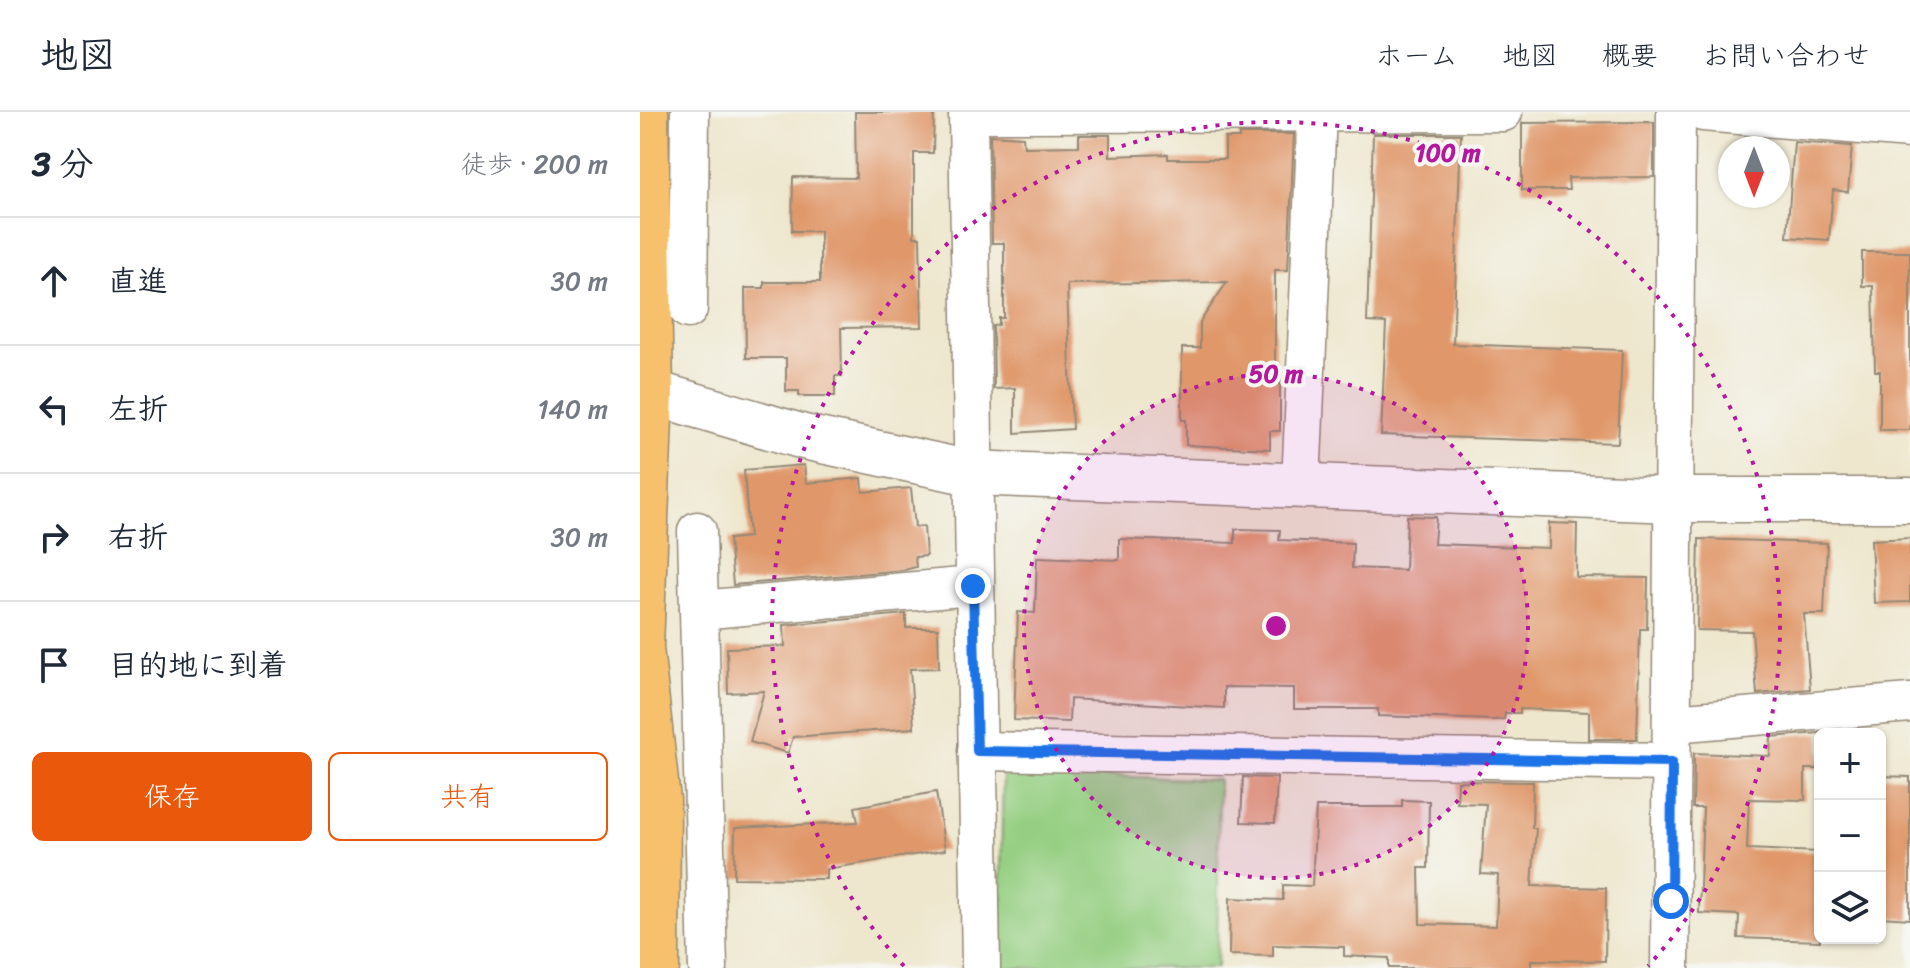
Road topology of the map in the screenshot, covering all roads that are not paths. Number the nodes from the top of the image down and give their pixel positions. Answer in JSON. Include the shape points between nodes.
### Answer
{"nodes":[{"id":1,"x":646,"y":112,"type":"edge"},
{"id":2,"x":690,"y":112,"type":"edge"},
{"id":3,"x":968,"y":112,"type":"edge"},
{"id":4,"x":1457,"y":112,"type":"edge"},
{"id":5,"x":1503,"y":112,"type":"edge"},
{"id":6,"x":1676,"y":112,"type":"edge"},
{"id":7,"x":1703,"y":112,"type":"edge"},
{"id":8,"x":1317,"y":114,"type":"junction"},
{"id":9,"x":1910,"y":129,"type":"edge"},
{"id":10,"x":688,"y":309,"type":"dead end"},
{"id":11,"x":646,"y":391,"type":"edge"},
{"id":12,"x":971,"y":473,"type":"junction"},
{"id":13,"x":1301,"y":485,"type":"junction"},
{"id":14,"x":1675,"y":500,"type":"junction"},
{"id":15,"x":1910,"y":500,"type":"edge"},
{"id":16,"x":697,"y":531,"type":"dead end"},
{"id":17,"x":973,"y":586,"type":"junction"},
{"id":18,"x":699,"y":610,"type":"junction"},
{"id":19,"x":641,"y":648,"type":"edge"},
{"id":20,"x":1910,"y":703,"type":"edge"},
{"id":21,"x":1673,"y":723,"type":"junction"},
{"id":22,"x":977,"y":751,"type":"junction"},
{"id":23,"x":1672,"y":762,"type":"junction"},
{"id":24,"x":705,"y":856,"type":"junction"},
{"id":25,"x":657,"y":968,"type":"edge"},
{"id":26,"x":708,"y":968,"type":"edge"},
{"id":27,"x":981,"y":968,"type":"edge"},
{"id":28,"x":1670,"y":968,"type":"edge"}],
"edges":[{"from":1,"to":11,"type":"highway"},
{"from":2,"to":10,"type":"street"},
{"from":3,"to":8,"type":"street"},
{"from":3,"to":12,"type":"street"},
{"from":4,"to":5,"type":"street"},
{"from":4,"to":8,"type":"street"},
{"from":6,"to":14,"type":"street"},
{"from":7,"to":9,"type":"street"},
{"from":8,"to":13,"type":"street"},
{"from":11,"to":12,"type":"street","via":[[804,437]]},
{"from":11,"to":19,"type":"highway"},
{"from":12,"to":13,"type":"street"},
{"from":12,"to":17,"type":"street"},
{"from":13,"to":14,"type":"street"},
{"from":14,"to":15,"type":"street"},
{"from":14,"to":21,"type":"street"},
{"from":16,"to":18,"type":"street"},
{"from":17,"to":18,"type":"street"},
{"from":17,"to":22,"type":"street"},
{"from":18,"to":24,"type":"street"},
{"from":19,"to":24,"type":"street","via":[[668,710],[671,811]]},
{"from":19,"to":25,"type":"highway","via":[[658,800]]},
{"from":20,"to":21,"type":"street"},
{"from":21,"to":23,"type":"street"},
{"from":22,"to":23,"type":"street"},
{"from":22,"to":27,"type":"street"},
{"from":23,"to":28,"type":"street"},
{"from":24,"to":26,"type":"street"}]}
